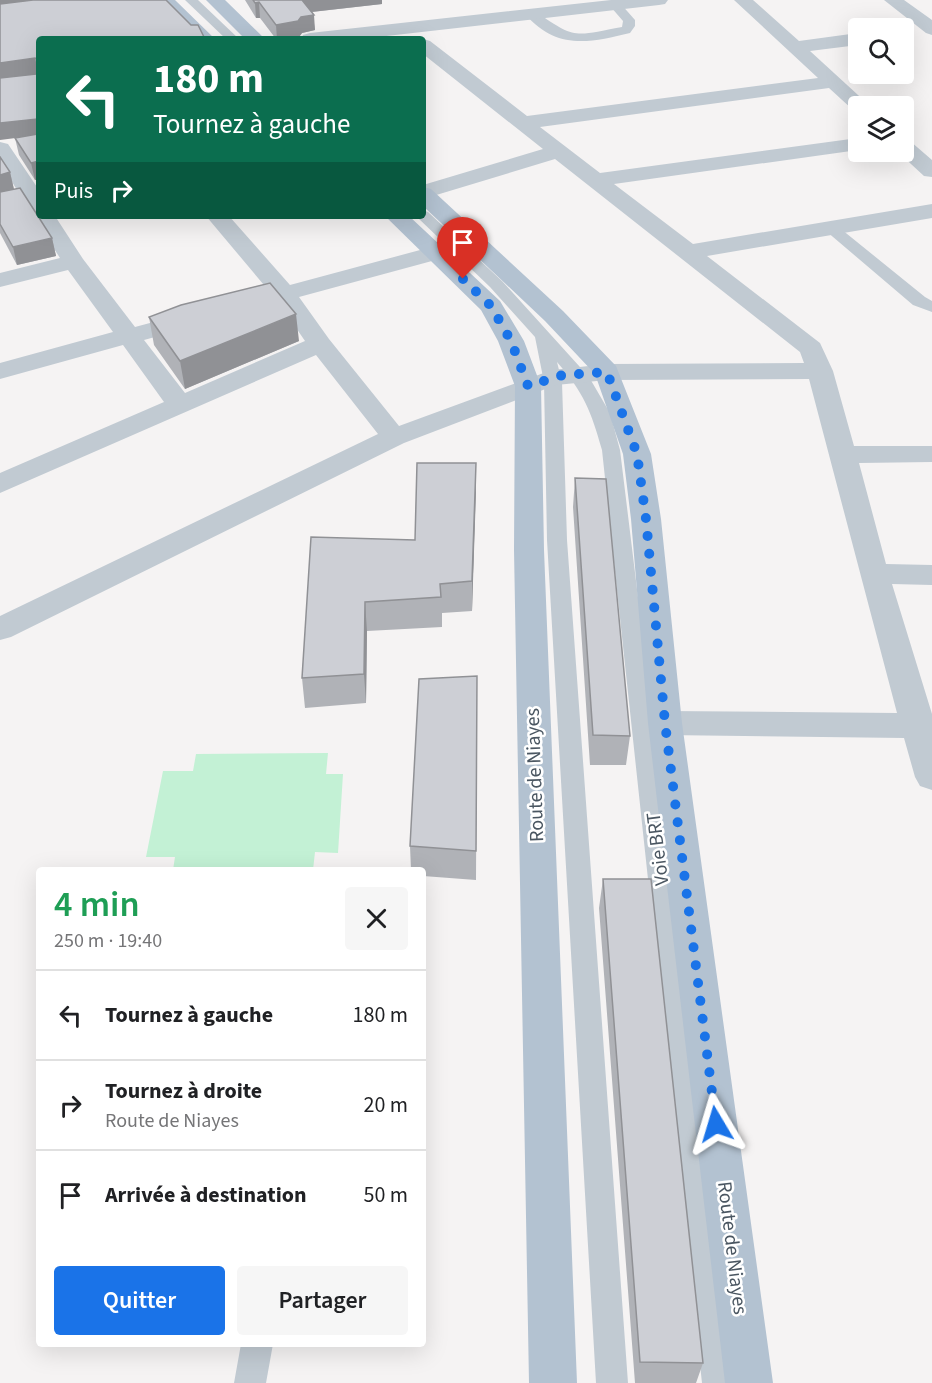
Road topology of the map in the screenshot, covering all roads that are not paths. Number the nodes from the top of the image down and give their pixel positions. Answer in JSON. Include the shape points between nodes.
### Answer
{"nodes":[{"id":1,"x":165,"y":0,"type":"edge"},
{"id":2,"x":191,"y":0,"type":"edge"},
{"id":3,"x":464,"y":0,"type":"edge"},
{"id":4,"x":659,"y":0,"type":"edge"},
{"id":5,"x":743,"y":0,"type":"edge"},
{"id":6,"x":894,"y":0,"type":"edge"},
{"id":7,"x":221,"y":1,"type":"edge"},
{"id":8,"x":616,"y":6,"type":"junction"},
{"id":9,"x":531,"y":14,"type":"junction"},
{"id":10,"x":478,"y":19,"type":"junction"},
{"id":11,"x":932,"y":29,"type":"edge"},
{"id":12,"x":914,"y":31,"type":"edge"},
{"id":13,"x":408,"y":34,"type":"edge"},
{"id":14,"x":203,"y":36,"type":"edge"},
{"id":15,"x":230,"y":36,"type":"edge"},
{"id":16,"x":253,"y":36,"type":"edge"},
{"id":17,"x":369,"y":36,"type":"edge"},
{"id":18,"x":848,"y":40,"type":"edge"},
{"id":19,"x":426,"y":47,"type":"edge"},
{"id":20,"x":795,"y":47,"type":"junction"},
{"id":21,"x":833,"y":82,"type":"junction"},
{"id":22,"x":849,"y":96,"type":"edge"},
{"id":23,"x":522,"y":123,"type":"junction"},
{"id":24,"x":848,"y":145,"type":"edge"},
{"id":25,"x":7,"y":148,"type":"edge"},
{"id":26,"x":558,"y":151,"type":"junction"},
{"id":27,"x":914,"y":155,"type":"edge"},
{"id":28,"x":932,"y":171,"type":"edge"},
{"id":29,"x":594,"y":180,"type":"junction"},
{"id":30,"x":426,"y":192,"type":"edge"},
{"id":31,"x":426,"y":196,"type":"edge"},
{"id":32,"x":27,"y":200,"type":"edge"},
{"id":33,"x":932,"y":211,"type":"edge"},
{"id":34,"x":426,"y":218,"type":"edge"},
{"id":35,"x":46,"y":219,"type":"edge"},
{"id":36,"x":220,"y":219,"type":"edge"},
{"id":37,"x":399,"y":219,"type":"edge"},
{"id":38,"x":831,"y":228,"type":"junction"},
{"id":39,"x":688,"y":252,"type":"junction"},
{"id":40,"x":435,"y":253,"type":"junction"},
{"id":41,"x":74,"y":262,"type":"junction"},
{"id":42,"x":0,"y":280,"type":"edge"},
{"id":43,"x":285,"y":294,"type":"junction"},
{"id":44,"x":932,"y":307,"type":"edge"},
{"id":45,"x":130,"y":336,"type":"junction"},
{"id":46,"x":320,"y":344,"type":"junction"},
{"id":47,"x":0,"y":371,"type":"edge"},
{"id":48,"x":820,"y":371,"type":"junction"},
{"id":49,"x":566,"y":377,"type":"junction"},
{"id":50,"x":180,"y":405,"type":"junction"},
{"id":51,"x":394,"y":437,"type":"junction"},
{"id":52,"x":932,"y":454,"type":"edge"},
{"id":53,"x":844,"y":455,"type":"junction"},
{"id":54,"x":0,"y":484,"type":"edge"},
{"id":55,"x":874,"y":574,"type":"junction"},
{"id":56,"x":932,"y":575,"type":"edge"},
{"id":57,"x":0,"y":629,"type":"edge"},
{"id":58,"x":665,"y":723,"type":"junction"},
{"id":59,"x":924,"y":726,"type":"edge"},
{"id":60,"x":932,"y":777,"type":"edge"},
{"id":61,"x":256,"y":1347,"type":"edge"},
{"id":62,"x":250,"y":1383,"type":"edge"},
{"id":63,"x":553,"y":1383,"type":"edge"},
{"id":64,"x":612,"y":1383,"type":"edge"},
{"id":65,"x":718,"y":1383,"type":"edge"},
{"id":66,"x":749,"y":1383,"type":"edge"}],
"edges":[{"from":1,"to":14,"type":"main road"},
{"from":2,"to":15,"type":"lane"},
{"from":3,"to":10,"type":"street"},
{"from":4,"to":8,"type":"street"},
{"from":5,"to":20,"type":"street"},
{"from":6,"to":11,"type":"street"},
{"from":7,"to":16,"type":"main road"},
{"from":8,"to":9,"type":"street"},
{"from":8,"to":9,"type":"lane","via":[[629,20],[626,30],[577,39],[559,34]]},
{"from":9,"to":10,"type":"street"},
{"from":10,"to":13,"type":"street"},
{"from":11,"to":12,"type":"street"},
{"from":13,"to":17,"type":"street"},
{"from":18,"to":20,"type":"street"},
{"from":19,"to":23,"type":"street"},
{"from":20,"to":21,"type":"street"},
{"from":21,"to":22,"type":"street"},
{"from":21,"to":23,"type":"street"},
{"from":23,"to":26,"type":"street"},
{"from":24,"to":29,"type":"street"},
{"from":25,"to":32,"type":"street"},
{"from":26,"to":29,"type":"street"},
{"from":26,"to":30,"type":"street"},
{"from":27,"to":28,"type":"street"},
{"from":29,"to":39,"type":"street"},
{"from":31,"to":49,"type":"main road","name":"Route de Niayes","via":[[554,315]]},
{"from":33,"to":38,"type":"street"},
{"from":34,"to":49,"type":"lane","name":"Voie BRT","via":[[496,284],[542,337]]},
{"from":35,"to":41,"type":"street"},
{"from":36,"to":43,"type":"street"},
{"from":37,"to":40,"type":"main road","name":"Route de Niayes"},
{"from":38,"to":39,"type":"street"},
{"from":38,"to":44,"type":"lane","via":[[919,302]]},
{"from":39,"to":48,"type":"street","via":[[811,348]]},
{"from":40,"to":43,"type":"street"},
{"from":40,"to":49,"type":"main road","name":"Route de Niayes","via":[[491,306],[511,341]]},
{"from":41,"to":42,"type":"street"},
{"from":41,"to":45,"type":"street"},
{"from":43,"to":45,"type":"street"},
{"from":43,"to":46,"type":"street"},
{"from":45,"to":47,"type":"street"},
{"from":45,"to":50,"type":"street"},
{"from":46,"to":50,"type":"street"},
{"from":46,"to":51,"type":"street"},
{"from":48,"to":49,"type":"street"},
{"from":48,"to":53,"type":"street"},
{"from":49,"to":51,"type":"street"},
{"from":49,"to":58,"type":"main road","name":"Route de Niayes","via":[[637,454]]},
{"from":49,"to":63,"type":"main road","name":"Route de Niayes","via":[[529,550]]},
{"from":49,"to":64,"type":"lane","name":"Voie BRT","via":[[557,540]]},
{"from":49,"to":65,"type":"lane","name":"Voie BRT","via":[[584,381],[601,413],[611,450]]},
{"from":50,"to":54,"type":"street"},
{"from":51,"to":57,"type":"street"},
{"from":52,"to":53,"type":"street"},
{"from":53,"to":55,"type":"street"},
{"from":55,"to":56,"type":"street"},
{"from":55,"to":59,"type":"street"},
{"from":58,"to":59,"type":"street"},
{"from":58,"to":66,"type":"main road","name":"Route de Niayes"},
{"from":59,"to":60,"type":"street"},
{"from":61,"to":62,"type":"lane"}]}
